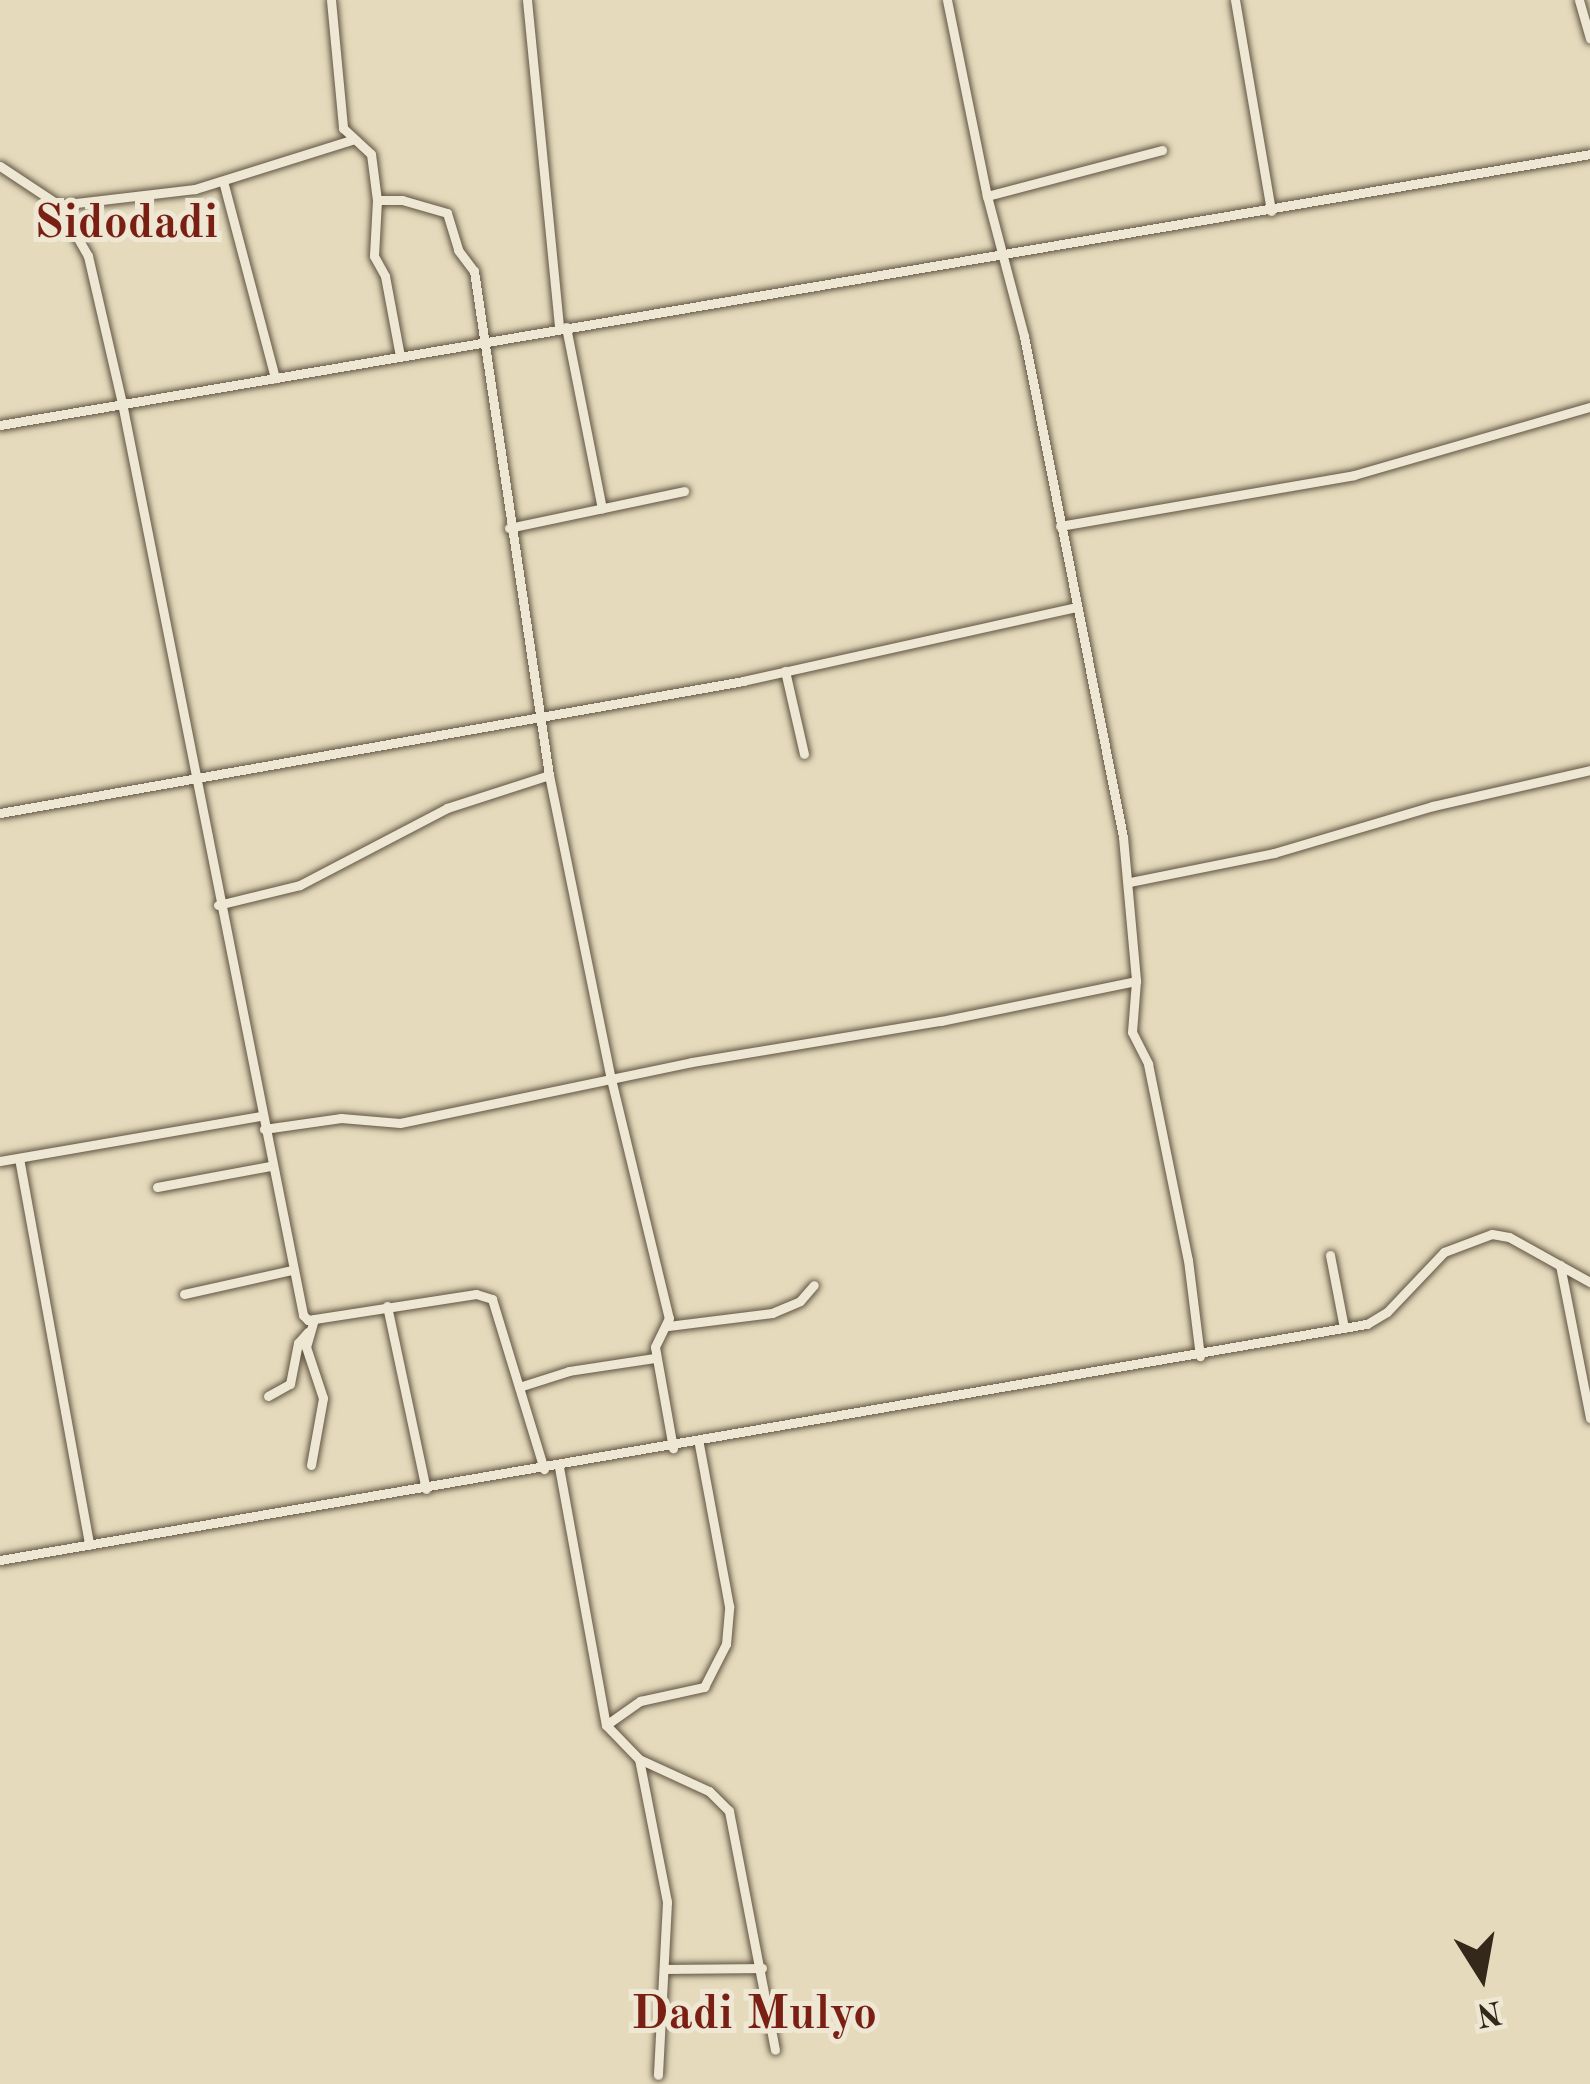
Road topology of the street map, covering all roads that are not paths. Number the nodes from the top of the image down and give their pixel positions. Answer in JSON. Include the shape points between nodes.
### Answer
{"nodes":[{"id":1,"x":332,"y":0,"type":"edge"},
{"id":2,"x":527,"y":0,"type":"edge"},
{"id":3,"x":947,"y":0,"type":"edge"},
{"id":4,"x":1235,"y":0,"type":"edge"},
{"id":5,"x":1579,"y":0,"type":"edge"},
{"id":6,"x":1590,"y":38,"type":"edge"},
{"id":7,"x":351,"y":140,"type":"junction"},
{"id":8,"x":1162,"y":150,"type":"dead end"},
{"id":9,"x":1590,"y":154,"type":"edge"},
{"id":10,"x":0,"y":166,"type":"edge"},
{"id":11,"x":223,"y":181,"type":"junction"},
{"id":12,"x":987,"y":196,"type":"junction"},
{"id":13,"x":377,"y":200,"type":"junction"},
{"id":14,"x":59,"y":205,"type":"junction"},
{"id":15,"x":1271,"y":211,"type":"junction"},
{"id":16,"x":1004,"y":254,"type":"junction"},
{"id":17,"x":563,"y":328,"type":"junction"},
{"id":18,"x":484,"y":342,"type":"junction"},
{"id":19,"x":400,"y":356,"type":"junction"},
{"id":20,"x":275,"y":378,"type":"junction"},
{"id":21,"x":122,"y":404,"type":"junction"},
{"id":22,"x":1590,"y":407,"type":"edge"},
{"id":23,"x":0,"y":424,"type":"edge"},
{"id":24,"x":684,"y":490,"type":"dead end"},
{"id":25,"x":602,"y":508,"type":"junction"},
{"id":26,"x":1060,"y":526,"type":"junction"},
{"id":27,"x":509,"y":528,"type":"junction"},
{"id":28,"x":1076,"y":607,"type":"junction"},
{"id":29,"x":785,"y":671,"type":"junction"},
{"id":30,"x":538,"y":715,"type":"junction"},
{"id":31,"x":804,"y":754,"type":"dead end"},
{"id":32,"x":1590,"y":770,"type":"edge"},
{"id":33,"x":549,"y":775,"type":"junction"},
{"id":34,"x":193,"y":778,"type":"junction"},
{"id":35,"x":0,"y":813,"type":"edge"},
{"id":36,"x":1130,"y":882,"type":"junction"},
{"id":37,"x":218,"y":905,"type":"junction"},
{"id":38,"x":1136,"y":981,"type":"junction"},
{"id":39,"x":611,"y":1078,"type":"junction"},
{"id":40,"x":261,"y":1115,"type":"junction"},
{"id":41,"x":264,"y":1129,"type":"junction"},
{"id":42,"x":19,"y":1158,"type":"junction"},
{"id":43,"x":0,"y":1161,"type":"edge"},
{"id":44,"x":270,"y":1166,"type":"junction"},
{"id":45,"x":157,"y":1187,"type":"dead end"},
{"id":46,"x":1330,"y":1256,"type":"dead end"},
{"id":47,"x":1560,"y":1265,"type":"junction"},
{"id":48,"x":292,"y":1270,"type":"junction"},
{"id":49,"x":1590,"y":1282,"type":"edge"},
{"id":50,"x":814,"y":1285,"type":"dead end"},
{"id":51,"x":184,"y":1294,"type":"dead end"},
{"id":52,"x":387,"y":1306,"type":"junction"},
{"id":53,"x":314,"y":1319,"type":"junction"},
{"id":54,"x":668,"y":1327,"type":"junction"},
{"id":55,"x":1344,"y":1328,"type":"junction"},
{"id":56,"x":308,"y":1332,"type":"junction"},
{"id":57,"x":1200,"y":1356,"type":"junction"},
{"id":58,"x":656,"y":1358,"type":"junction"},
{"id":59,"x":519,"y":1387,"type":"junction"},
{"id":60,"x":268,"y":1396,"type":"dead end"},
{"id":61,"x":1590,"y":1418,"type":"edge"},
{"id":62,"x":699,"y":1444,"type":"junction"},
{"id":63,"x":673,"y":1448,"type":"junction"},
{"id":64,"x":311,"y":1465,"type":"dead end"},
{"id":65,"x":559,"y":1467,"type":"junction"},
{"id":66,"x":544,"y":1469,"type":"junction"},
{"id":67,"x":426,"y":1490,"type":"junction"},
{"id":68,"x":89,"y":1545,"type":"junction"},
{"id":69,"x":0,"y":1561,"type":"edge"},
{"id":70,"x":606,"y":1725,"type":"junction"},
{"id":71,"x":639,"y":1759,"type":"junction"},
{"id":72,"x":762,"y":1968,"type":"junction"},
{"id":73,"x":667,"y":1969,"type":"junction"},
{"id":74,"x":775,"y":2050,"type":"dead end"},
{"id":75,"x":658,"y":2075,"type":"dead end"}],
"edges":[{"from":1,"to":7,"type":"street","via":[[343,128]]},
{"from":2,"to":17,"type":"street"},
{"from":3,"to":12,"type":"street"},
{"from":4,"to":15,"type":"street"},
{"from":5,"to":6,"type":"street"},
{"from":7,"to":11,"type":"street"},
{"from":7,"to":13,"type":"street","via":[[368,148]]},
{"from":8,"to":12,"type":"street"},
{"from":9,"to":15,"type":"street"},
{"from":10,"to":14,"type":"street"},
{"from":11,"to":14,"type":"street"},
{"from":11,"to":20,"type":"street"},
{"from":12,"to":16,"type":"street"},
{"from":13,"to":18,"type":"street","via":[[447,213],[474,271]]},
{"from":13,"to":19,"type":"street","via":[[374,256]]},
{"from":14,"to":21,"type":"street","via":[[88,256]]},
{"from":15,"to":16,"type":"street"},
{"from":16,"to":17,"type":"street"},
{"from":16,"to":26,"type":"street"},
{"from":17,"to":18,"type":"street"},
{"from":17,"to":25,"type":"street"},
{"from":18,"to":19,"type":"street"},
{"from":18,"to":27,"type":"street"},
{"from":19,"to":20,"type":"street"},
{"from":20,"to":21,"type":"street"},
{"from":21,"to":23,"type":"street"},
{"from":21,"to":34,"type":"street"},
{"from":22,"to":26,"type":"street","via":[[1354,475]]},
{"from":24,"to":25,"type":"street"},
{"from":25,"to":27,"type":"street"},
{"from":26,"to":28,"type":"street"},
{"from":27,"to":30,"type":"street"},
{"from":28,"to":29,"type":"street"},
{"from":28,"to":36,"type":"street"},
{"from":29,"to":30,"type":"street"},
{"from":29,"to":31,"type":"street"},
{"from":30,"to":33,"type":"street"},
{"from":30,"to":34,"type":"street"},
{"from":32,"to":36,"type":"street","via":[[1274,854]]},
{"from":33,"to":37,"type":"street","via":[[447,808],[300,886]]},
{"from":33,"to":39,"type":"street"},
{"from":34,"to":35,"type":"street"},
{"from":34,"to":37,"type":"street"},
{"from":36,"to":38,"type":"street"},
{"from":37,"to":40,"type":"street"},
{"from":38,"to":39,"type":"street"},
{"from":38,"to":57,"type":"street","via":[[1132,1032],[1148,1064]]},
{"from":39,"to":41,"type":"street","via":[[400,1123],[333,1118]]},
{"from":39,"to":54,"type":"street"},
{"from":40,"to":41,"type":"street"},
{"from":40,"to":42,"type":"street"},
{"from":41,"to":44,"type":"street"},
{"from":42,"to":43,"type":"street"},
{"from":42,"to":68,"type":"street"},
{"from":44,"to":45,"type":"street"},
{"from":44,"to":48,"type":"street"},
{"from":46,"to":55,"type":"street"},
{"from":47,"to":49,"type":"street"},
{"from":47,"to":55,"type":"street","via":[[1509,1237],[1476,1238],[1435,1259],[1381,1318]]},
{"from":47,"to":61,"type":"street"},
{"from":48,"to":51,"type":"street"},
{"from":48,"to":53,"type":"street","via":[[303,1316]]},
{"from":50,"to":54,"type":"street","via":[[772,1313]]},
{"from":52,"to":53,"type":"street"},
{"from":52,"to":59,"type":"street","via":[[476,1294],[492,1299]]},
{"from":52,"to":67,"type":"street"},
{"from":53,"to":56,"type":"street"},
{"from":54,"to":58,"type":"street","via":[[655,1342]]},
{"from":55,"to":57,"type":"street"},
{"from":56,"to":60,"type":"street","via":[[290,1384]]},
{"from":56,"to":64,"type":"street","via":[[322,1398]]},
{"from":57,"to":62,"type":"street"},
{"from":58,"to":59,"type":"street"},
{"from":58,"to":63,"type":"street"},
{"from":59,"to":66,"type":"street"},
{"from":62,"to":63,"type":"street"},
{"from":62,"to":70,"type":"street","via":[[729,1606],[726,1644],[699,1690],[640,1701]]},
{"from":63,"to":65,"type":"street"},
{"from":65,"to":66,"type":"street"},
{"from":65,"to":70,"type":"street"},
{"from":66,"to":67,"type":"street"},
{"from":67,"to":68,"type":"street"},
{"from":68,"to":69,"type":"street"},
{"from":70,"to":71,"type":"street"},
{"from":71,"to":72,"type":"street","via":[[709,1791],[729,1811]]},
{"from":71,"to":73,"type":"street","via":[[667,1902]]},
{"from":72,"to":73,"type":"street"},
{"from":72,"to":74,"type":"street"},
{"from":73,"to":75,"type":"street"}]}
